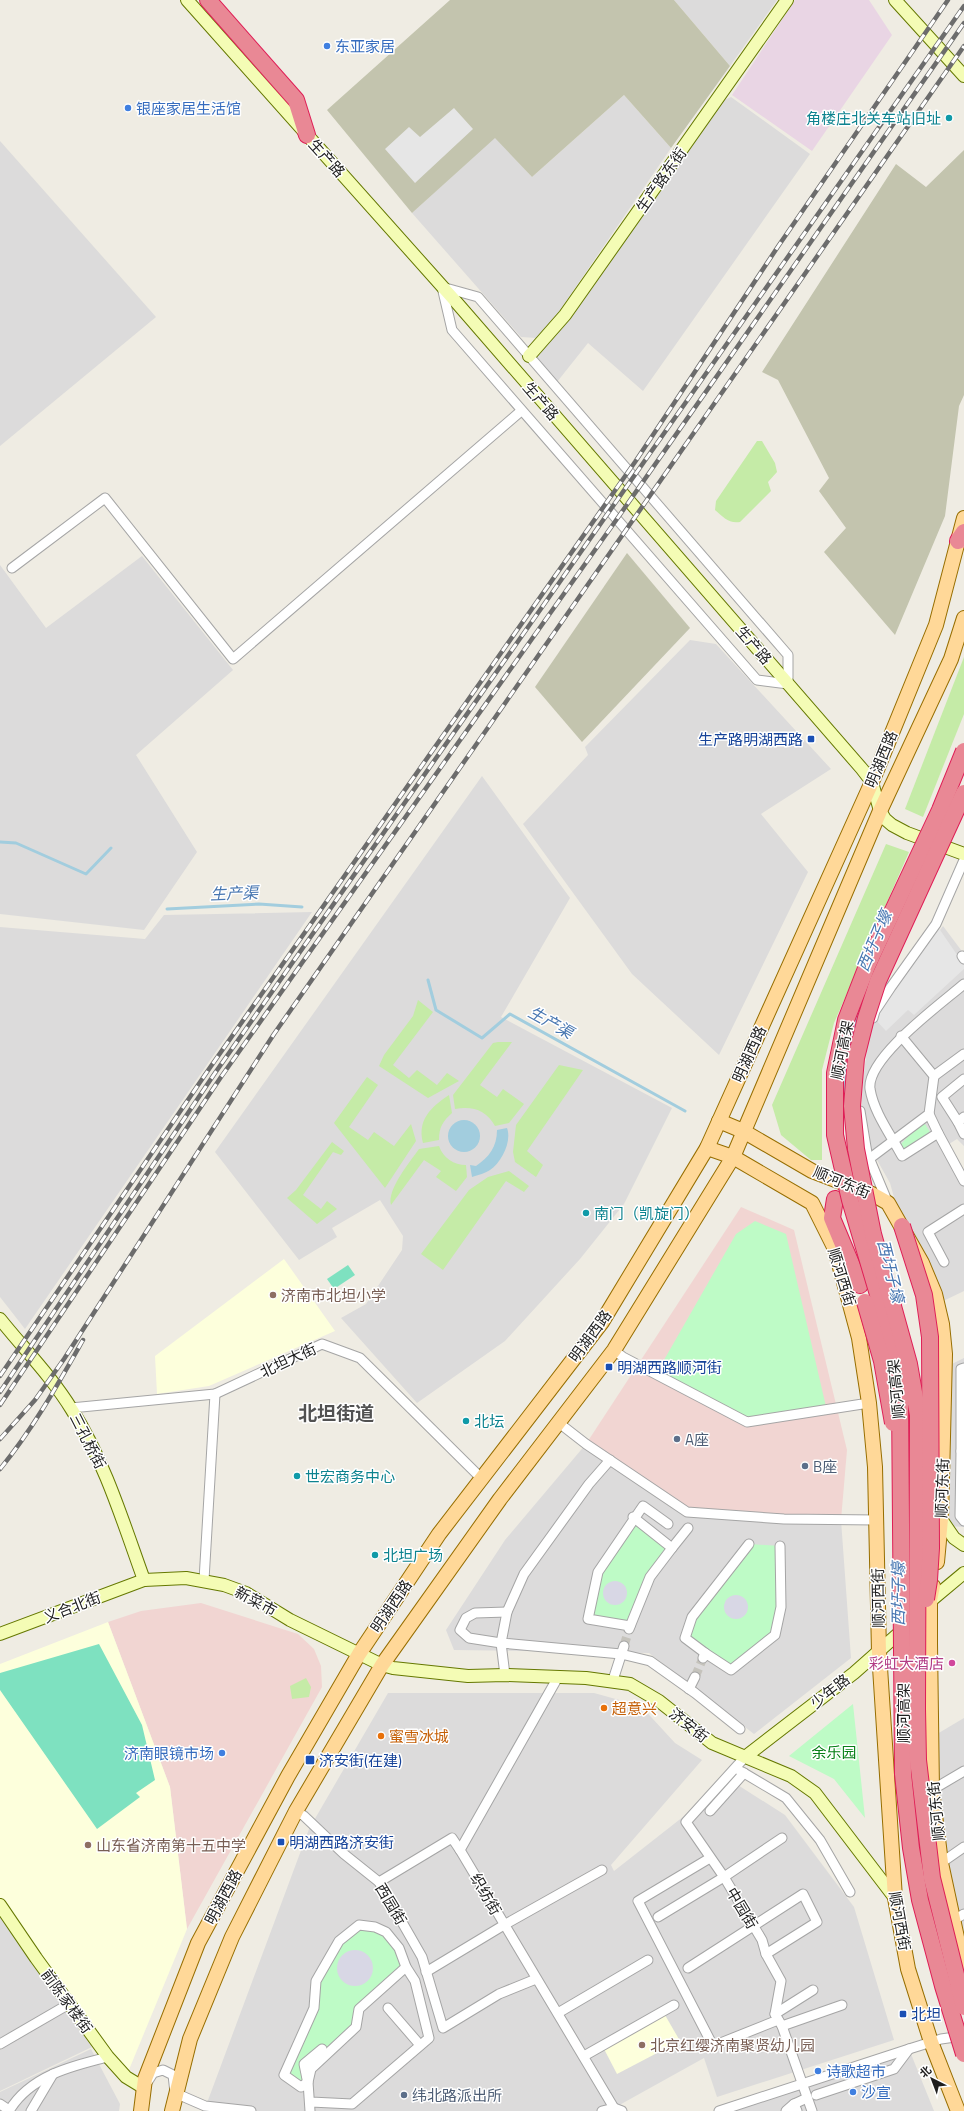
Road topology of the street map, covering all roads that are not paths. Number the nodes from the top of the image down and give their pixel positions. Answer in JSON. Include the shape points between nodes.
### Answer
{"nodes":[{"id":1,"x":187,"y":0,"type":"edge"},
{"id":2,"x":208,"y":0,"type":"edge"},
{"id":3,"x":787,"y":0,"type":"edge"},
{"id":4,"x":895,"y":0,"type":"edge"},
{"id":5,"x":964,"y":76,"type":"edge"},
{"id":6,"x":307,"y":135,"type":"junction"},
{"id":7,"x":442,"y":287,"type":"junction"},
{"id":8,"x":529,"y":356,"type":"junction"},
{"id":9,"x":521,"y":411,"type":"junction"},
{"id":10,"x":964,"y":518,"type":"edge"},
{"id":11,"x":961,"y":536,"type":"edge"},
{"id":12,"x":12,"y":568,"type":"dead end"},
{"id":13,"x":964,"y":618,"type":"edge"},
{"id":14,"x":788,"y":684,"type":"junction"},
{"id":15,"x":964,"y":751,"type":"edge"},
{"id":16,"x":872,"y":782,"type":"junction"},
{"id":17,"x":964,"y":793,"type":"edge"},
{"id":18,"x":880,"y":811,"type":"junction"},
{"id":19,"x":964,"y":854,"type":"edge"},
{"id":20,"x":964,"y":860,"type":"edge"},
{"id":21,"x":964,"y":984,"type":"edge"},
{"id":22,"x":901,"y":1036,"type":"junction"},
{"id":23,"x":964,"y":1054,"type":"edge"},
{"id":24,"x":934,"y":1076,"type":"junction"},
{"id":25,"x":964,"y":1079,"type":"edge"},
{"id":26,"x":929,"y":1114,"type":"junction"},
{"id":27,"x":961,"y":1120,"type":"edge"},
{"id":28,"x":719,"y":1121,"type":"junction"},
{"id":29,"x":743,"y":1131,"type":"junction"},
{"id":30,"x":938,"y":1133,"type":"junction"},
{"id":31,"x":964,"y":1134,"type":"edge"},
{"id":32,"x":893,"y":1140,"type":"junction"},
{"id":33,"x":707,"y":1148,"type":"junction"},
{"id":34,"x":733,"y":1157,"type":"junction"},
{"id":35,"x":870,"y":1159,"type":"junction"},
{"id":36,"x":964,"y":1181,"type":"edge"},
{"id":37,"x":872,"y":1194,"type":"junction"},
{"id":38,"x":835,"y":1199,"type":"junction"},
{"id":39,"x":888,"y":1203,"type":"junction"},
{"id":40,"x":964,"y":1210,"type":"edge"},
{"id":41,"x":902,"y":1226,"type":"junction"},
{"id":42,"x":824,"y":1227,"type":"junction"},
{"id":43,"x":835,"y":1250,"type":"junction"},
{"id":44,"x":944,"y":1262,"type":"dead end"},
{"id":45,"x":860,"y":1286,"type":"junction"},
{"id":46,"x":0,"y":1319,"type":"edge"},
{"id":47,"x":614,"y":1350,"type":"junction"},
{"id":48,"x":962,"y":1368,"type":"edge"},
{"id":49,"x":945,"y":1370,"type":"junction"},
{"id":50,"x":215,"y":1394,"type":"junction"},
{"id":51,"x":869,"y":1403,"type":"junction"},
{"id":52,"x":962,"y":1407,"type":"edge"},
{"id":53,"x":71,"y":1408,"type":"junction"},
{"id":54,"x":559,"y":1423,"type":"junction"},
{"id":55,"x":963,"y":1451,"type":"edge"},
{"id":56,"x":610,"y":1460,"type":"junction"},
{"id":57,"x":482,"y":1479,"type":"junction"},
{"id":58,"x":962,"y":1479,"type":"edge"},
{"id":59,"x":634,"y":1517,"type":"junction"},
{"id":60,"x":941,"y":1519,"type":"junction"},
{"id":61,"x":876,"y":1520,"type":"junction"},
{"id":62,"x":964,"y":1521,"type":"edge"},
{"id":63,"x":668,"y":1524,"type":"dead end"},
{"id":64,"x":688,"y":1528,"type":"dead end"},
{"id":65,"x":749,"y":1544,"type":"dead end"},
{"id":66,"x":964,"y":1545,"type":"edge"},
{"id":67,"x":780,"y":1546,"type":"dead end"},
{"id":68,"x":672,"y":1548,"type":"junction"},
{"id":69,"x":964,"y":1573,"type":"edge"},
{"id":70,"x":144,"y":1580,"type":"junction"},
{"id":71,"x":204,"y":1580,"type":"junction"},
{"id":72,"x":930,"y":1600,"type":"junction"},
{"id":73,"x":507,"y":1612,"type":"junction"},
{"id":74,"x":0,"y":1634,"type":"edge"},
{"id":75,"x":907,"y":1640,"type":"junction"},
{"id":76,"x":500,"y":1643,"type":"junction"},
{"id":77,"x":623,"y":1650,"type":"junction"},
{"id":78,"x":879,"y":1652,"type":"junction"},
{"id":79,"x":359,"y":1654,"type":"junction"},
{"id":80,"x":382,"y":1665,"type":"junction"},
{"id":81,"x":505,"y":1675,"type":"junction"},
{"id":82,"x":558,"y":1677,"type":"junction"},
{"id":83,"x":695,"y":1677,"type":"tunnel mouth"},
{"id":84,"x":613,"y":1680,"type":"junction"},
{"id":85,"x":689,"y":1689,"type":"junction"},
{"id":86,"x":740,"y":1729,"type":"dead end"},
{"id":87,"x":745,"y":1757,"type":"junction"},
{"id":88,"x":733,"y":1768,"type":"junction"},
{"id":89,"x":964,"y":1771,"type":"edge"},
{"id":90,"x":744,"y":1773,"type":"junction"},
{"id":91,"x":932,"y":1790,"type":"junction"},
{"id":92,"x":710,"y":1810,"type":"dead end"},
{"id":93,"x":296,"y":1811,"type":"junction"},
{"id":94,"x":782,"y":1838,"type":"dead end"},
{"id":95,"x":964,"y":1847,"type":"edge"},
{"id":96,"x":460,"y":1850,"type":"junction"},
{"id":97,"x":710,"y":1858,"type":"junction"},
{"id":98,"x":941,"y":1863,"type":"junction"},
{"id":99,"x":602,"y":1870,"type":"dead end"},
{"id":100,"x":724,"y":1877,"type":"junction"},
{"id":101,"x":379,"y":1882,"type":"junction"},
{"id":102,"x":850,"y":1892,"type":"dead end"},
{"id":103,"x":894,"y":1898,"type":"junction"},
{"id":104,"x":0,"y":1904,"type":"edge"},
{"id":105,"x":658,"y":1917,"type":"dead end"},
{"id":106,"x":958,"y":1918,"type":"edge"},
{"id":107,"x":504,"y":1925,"type":"junction"},
{"id":108,"x":752,"y":1926,"type":"junction"},
{"id":109,"x":766,"y":1954,"type":"junction"},
{"id":110,"x":648,"y":1960,"type":"dead end"},
{"id":111,"x":406,"y":1967,"type":"junction"},
{"id":112,"x":688,"y":1968,"type":"dead end"},
{"id":113,"x":964,"y":1970,"type":"edge"},
{"id":114,"x":426,"y":1972,"type":"junction"},
{"id":115,"x":536,"y":1979,"type":"junction"},
{"id":116,"x":812,"y":1990,"type":"dead end"},
{"id":117,"x":70,"y":2004,"type":"junction"},
{"id":118,"x":674,"y":2005,"type":"dead end"},
{"id":119,"x":842,"y":2005,"type":"dead end"},
{"id":120,"x":964,"y":2007,"type":"edge"},
{"id":121,"x":388,"y":2008,"type":"dead end"},
{"id":122,"x":558,"y":2013,"type":"junction"},
{"id":123,"x":778,"y":2020,"type":"junction"},
{"id":124,"x":964,"y":2036,"type":"edge"},
{"id":125,"x":936,"y":2041,"type":"junction"},
{"id":126,"x":0,"y":2044,"type":"edge"},
{"id":127,"x":420,"y":2045,"type":"junction"},
{"id":128,"x":322,"y":2049,"type":"dead end"},
{"id":129,"x":908,"y":2049,"type":"junction"},
{"id":130,"x":964,"y":2054,"type":"edge"},
{"id":131,"x":584,"y":2056,"type":"junction"},
{"id":132,"x":108,"y":2057,"type":"junction"},
{"id":133,"x":53,"y":2074,"type":"junction"},
{"id":134,"x":308,"y":2082,"type":"junction"},
{"id":135,"x":801,"y":2083,"type":"junction"},
{"id":136,"x":144,"y":2088,"type":"junction"},
{"id":137,"x":175,"y":2094,"type":"junction"},
{"id":138,"x":811,"y":2097,"type":"junction"},
{"id":139,"x":0,"y":2104,"type":"edge"},
{"id":140,"x":310,"y":2106,"type":"edge"},
{"id":141,"x":796,"y":2108,"type":"edge"},
{"id":142,"x":214,"y":2109,"type":"edge"},
{"id":143,"x":618,"y":2109,"type":"edge"},
{"id":144,"x":9,"y":2111,"type":"edge"},
{"id":145,"x":31,"y":2111,"type":"edge"},
{"id":146,"x":141,"y":2111,"type":"edge"},
{"id":147,"x":172,"y":2111,"type":"edge"},
{"id":148,"x":251,"y":2111,"type":"edge"},
{"id":149,"x":602,"y":2111,"type":"edge"},
{"id":150,"x":719,"y":2111,"type":"edge"},
{"id":151,"x":786,"y":2111,"type":"edge"},
{"id":152,"x":812,"y":2111,"type":"edge"},
{"id":153,"x":958,"y":2111,"type":"edge"}],
"edges":[{"from":1,"to":6,"type":"main road","name":"生产路"},
{"from":2,"to":6,"type":"highway","via":[[296,100]]},
{"from":3,"to":8,"type":"main road","name":"生产路东街","via":[[565,315]]},
{"from":4,"to":5,"type":"main road"},
{"from":6,"to":7,"type":"main road","name":"生产路"},
{"from":7,"to":8,"type":"street","via":[[478,297]]},
{"from":7,"to":9,"type":"street","via":[[452,330]]},
{"from":7,"to":14,"type":"main road","name":"生产路"},
{"from":8,"to":14,"type":"street","via":[[788,655]]},
{"from":9,"to":12,"type":"street","via":[[233,659],[105,498]]},
{"from":9,"to":14,"type":"street","via":[[757,680]]},
{"from":10,"to":11,"type":"main road","name":"明湖西路"},
{"from":11,"to":16,"type":"main road","name":"明湖西路","via":[[936,625]]},
{"from":13,"to":18,"type":"main road","name":"明湖西路","via":[[951,659]]},
{"from":14,"to":16,"type":"main road","name":"生产路"},
{"from":15,"to":75,"type":"highway","name":"顺河高架","bridge":true,"via":[[940,810],[867,966],[846,1020],[835,1073],[835,1135],[850,1200],[890,1335],[900,1399]]},
{"from":16,"to":18,"type":"main road","name":"生产路"},
{"from":16,"to":28,"type":"main road","name":"明湖西路"},
{"from":17,"to":75,"type":"highway","name":"顺河高架","bridge":true,"via":[[878,981],[856,1058],[852,1106],[856,1149],[873,1234],[909,1364],[918,1415]]},
{"from":18,"to":19,"type":"main road","bridge":true,"via":[[892,825],[907,833]]},
{"from":18,"to":29,"type":"main road","name":"明湖西路"},
{"from":20,"to":35,"type":"street","via":[[936,924],[875,1011],[862,1056],[858,1102]]},
{"from":21,"to":22,"type":"street"},
{"from":22,"to":24,"type":"street"},
{"from":22,"to":32,"type":"street","via":[[875,1070],[870,1088],[876,1108]]},
{"from":23,"to":24,"type":"street"},
{"from":24,"to":26,"type":"street"},
{"from":25,"to":27,"type":"street","via":[[942,1097]]},
{"from":26,"to":30,"type":"street"},
{"from":26,"to":32,"type":"street"},
{"from":27,"to":31,"type":"street"},
{"from":28,"to":29,"type":"main road","name":"顺河东街"},
{"from":28,"to":33,"type":"main road","name":"明湖西路"},
{"from":29,"to":34,"type":"main road","name":"明湖西路"},
{"from":29,"to":37,"type":"main road","name":"顺河东街","via":[[812,1171]]},
{"from":30,"to":32,"type":"street","via":[[902,1156]]},
{"from":30,"to":36,"type":"street"},
{"from":32,"to":35,"type":"street"},
{"from":33,"to":34,"type":"main road","name":"顺河西街"},
{"from":33,"to":57,"type":"main road","name":"明湖西路","via":[[602,1322]]},
{"from":34,"to":42,"type":"main road","name":"顺河西街","via":[[812,1203]]},
{"from":34,"to":47,"type":"main road","name":"明湖西路"},
{"from":35,"to":39,"type":"street"},
{"from":37,"to":38,"type":"main road","via":[[848,1191]]},
{"from":37,"to":39,"type":"main road","name":"顺河东街"},
{"from":38,"to":42,"type":"main road","via":[[828,1211]]},
{"from":38,"to":45,"type":"highway","via":[[832,1218]]},
{"from":39,"to":41,"type":"main road","name":"顺河东街"},
{"from":40,"to":44,"type":"street","via":[[928,1232]]},
{"from":41,"to":49,"type":"main road","name":"顺河东街","via":[[935,1294],[942,1324]]},
{"from":41,"to":75,"type":"highway","bridge":true,"via":[[924,1295],[930,1337],[932,1400],[929,1580]]},
{"from":42,"to":43,"type":"main road","name":"顺河西街"},
{"from":43,"to":45,"type":"highway"},
{"from":43,"to":51,"type":"main road","name":"顺河西街","via":[[860,1338]]},
{"from":45,"to":75,"type":"highway","bridge":true,"via":[[882,1361],[893,1424],[894,1570]]},
{"from":46,"to":53,"type":"main road","name":"三孔桥街"},
{"from":47,"to":51,"type":"street","via":[[747,1422]]},
{"from":47,"to":54,"type":"main road","name":"明湖西路"},
{"from":48,"to":49,"type":"street"},
{"from":48,"to":52,"type":"street"},
{"from":49,"to":60,"type":"main road","name":"顺河东街"},
{"from":50,"to":53,"type":"street","name":"北坦大街"},
{"from":50,"to":57,"type":"street","name":"北坦大街","via":[[322,1344],[360,1358]]},
{"from":50,"to":71,"type":"street"},
{"from":51,"to":61,"type":"main road","name":"顺河西街","via":[[875,1467]]},
{"from":52,"to":55,"type":"street"},
{"from":53,"to":70,"type":"main road","name":"三孔桥街","via":[[107,1478]]},
{"from":54,"to":56,"type":"street"},
{"from":54,"to":80,"type":"main road","name":"明湖西路","via":[[500,1499]]},
{"from":55,"to":58,"type":"street"},
{"from":56,"to":61,"type":"street","via":[[687,1512]]},
{"from":56,"to":73,"type":"street","via":[[589,1484],[524,1574]]},
{"from":57,"to":79,"type":"main road","name":"明湖西路","via":[[439,1534]]},
{"from":58,"to":62,"type":"street","via":[[960,1516]]},
{"from":59,"to":63,"type":"street","via":[[643,1506]]},
{"from":59,"to":68,"type":"street"},
{"from":59,"to":68,"type":"street","via":[[598,1572],[588,1619],[630,1628],[650,1576]]},
{"from":60,"to":66,"type":"main road","via":[[954,1538]]},
{"from":60,"to":72,"type":"main road","name":"顺河东街"},
{"from":61,"to":78,"type":"main road","name":"顺河西街"},
{"from":64,"to":68,"type":"street"},
{"from":65,"to":67,"type":"street","via":[[692,1617],[685,1638],[704,1656],[731,1670],[775,1635],[781,1607]]},
{"from":69,"to":72,"type":"main road","name":"少年路"},
{"from":70,"to":71,"type":"main road","name":"新菜市"},
{"from":70,"to":74,"type":"main road","name":"义合北街"},
{"from":71,"to":79,"type":"main road","name":"新菜市","via":[[246,1593],[290,1620]]},
{"from":72,"to":75,"type":"main road","name":"少年路","bridge":true,"via":[[920,1611]]},
{"from":72,"to":91,"type":"main road","name":"顺河东街"},
{"from":73,"to":76,"type":"street"},
{"from":73,"to":76,"type":"street","via":[[475,1613],[466,1618],[460,1630],[469,1638]]},
{"from":75,"to":78,"type":"main road","name":"少年路"},
{"from":75,"to":120,"type":"highway","name":"顺河高架","bridge":true,"via":[[932,1878]]},
{"from":75,"to":130,"type":"highway","name":"顺河高架","bridge":true,"via":[[903,1774],[911,1848],[920,1900]]},
{"from":76,"to":77,"type":"street"},
{"from":76,"to":81,"type":"street"},
{"from":77,"to":84,"type":"street"},
{"from":77,"to":85,"type":"street","via":[[650,1661]]},
{"from":78,"to":87,"type":"main road","name":"少年路"},
{"from":78,"to":103,"type":"main road","name":"顺河西街"},
{"from":79,"to":80,"type":"main road","name":"济安街"},
{"from":79,"to":136,"type":"main road","name":"明湖西路","via":[[282,1787],[198,1943],[145,2079]]},
{"from":80,"to":81,"type":"main road","name":"济安街","via":[[442,1674]]},
{"from":80,"to":93,"type":"main road","name":"明湖西路"},
{"from":81,"to":82,"type":"main road","name":"济安街"},
{"from":82,"to":84,"type":"main road","name":"济安街"},
{"from":82,"to":96,"type":"street"},
{"from":83,"to":85,"type":"street"},
{"from":84,"to":87,"type":"main road","name":"济安街","via":[[630,1684],[650,1695],[701,1737]]},
{"from":85,"to":86,"type":"street"},
{"from":87,"to":88,"type":"street","name":"中园街"},
{"from":87,"to":103,"type":"main road","name":"济安街","via":[[791,1776],[815,1793]]},
{"from":88,"to":90,"type":"street"},
{"from":88,"to":97,"type":"street","name":"中园街","via":[[686,1822]]},
{"from":89,"to":91,"type":"street"},
{"from":90,"to":92,"type":"street"},
{"from":90,"to":102,"type":"street","via":[[786,1798],[820,1840]]},
{"from":91,"to":98,"type":"main road","name":"顺河东街"},
{"from":93,"to":101,"type":"street","name":"西园街"},
{"from":93,"to":137,"type":"main road","name":"明湖西路","via":[[232,1937],[190,2039]]},
{"from":94,"to":100,"type":"street"},
{"from":95,"to":98,"type":"street"},
{"from":96,"to":101,"type":"street","via":[[452,1838]]},
{"from":96,"to":107,"type":"street","name":"织纺街"},
{"from":97,"to":100,"type":"street","name":"中园街"},
{"from":97,"to":123,"type":"street","via":[[638,1901],[713,2046]]},
{"from":98,"to":106,"type":"main road","name":"顺河东街"},
{"from":99,"to":107,"type":"street"},
{"from":100,"to":105,"type":"street"},
{"from":100,"to":108,"type":"street","name":"中园街"},
{"from":101,"to":114,"type":"street","name":"西园街","via":[[422,1957]]},
{"from":103,"to":125,"type":"main road","name":"顺河西街","via":[[908,1969]]},
{"from":104,"to":117,"type":"main road","name":"前陈家楼街"},
{"from":106,"to":113,"type":"main road","name":"顺河东街"},
{"from":107,"to":114,"type":"street"},
{"from":107,"to":115,"type":"street","name":"织纺街"},
{"from":108,"to":109,"type":"street","name":"中园街","via":[[762,1940]]},
{"from":108,"to":109,"type":"street","via":[[803,1894],[818,1922]]},
{"from":108,"to":112,"type":"street"},
{"from":109,"to":123,"type":"street","name":"中园街","via":[[781,1981]]},
{"from":110,"to":122,"type":"street"},
{"from":111,"to":127,"type":"street","via":[[415,1981],[429,2038]]},
{"from":111,"to":134,"type":"street","via":[[359,2009],[356,2027],[311,2069]]},
{"from":111,"to":134,"type":"street","via":[[399,1948],[386,1932],[375,1927],[359,1925],[339,1941],[316,1981],[314,2008],[284,2075],[300,2087]]},
{"from":114,"to":115,"type":"street","name":"西园街","via":[[443,2028],[499,1994]]},
{"from":115,"to":122,"type":"street","name":"织纺街"},
{"from":116,"to":123,"type":"street"},
{"from":117,"to":126,"type":"street"},
{"from":117,"to":132,"type":"main road","name":"前陈家楼街"},
{"from":118,"to":131,"type":"street"},
{"from":119,"to":123,"type":"street"},
{"from":121,"to":127,"type":"street"},
{"from":122,"to":131,"type":"street","name":"织纺街"},
{"from":123,"to":135,"type":"street","name":"中园街"},
{"from":124,"to":125,"type":"street"},
{"from":125,"to":129,"type":"street"},
{"from":125,"to":153,"type":"main road","name":"顺河西街"},
{"from":127,"to":140,"type":"street","via":[[352,2104]]},
{"from":128,"to":134,"type":"street","via":[[304,2064]]},
{"from":129,"to":135,"type":"street"},
{"from":129,"to":138,"type":"street","via":[[894,2069]]},
{"from":131,"to":143,"type":"street","name":"织纺街"},
{"from":132,"to":133,"type":"street","via":[[75,2065]]},
{"from":132,"to":136,"type":"main road","name":"前陈家楼街","via":[[126,2077]]},
{"from":133,"to":144,"type":"street","via":[[21,2095]]},
{"from":133,"to":145,"type":"street"},
{"from":134,"to":140,"type":"street"},
{"from":135,"to":138,"type":"street","name":"中园街"},
{"from":135,"to":150,"type":"street"},
{"from":136,"to":137,"type":"street","via":[[153,2074],[163,2070],[173,2075]]},
{"from":136,"to":146,"type":"main road","name":"明湖西路"},
{"from":137,"to":142,"type":"street"},
{"from":137,"to":147,"type":"main road","name":"明湖西路"},
{"from":138,"to":141,"type":"street"},
{"from":138,"to":152,"type":"street","name":"中园街"},
{"from":139,"to":144,"type":"street"},
{"from":141,"to":151,"type":"street"},
{"from":142,"to":148,"type":"street"},
{"from":143,"to":149,"type":"street"}]}
